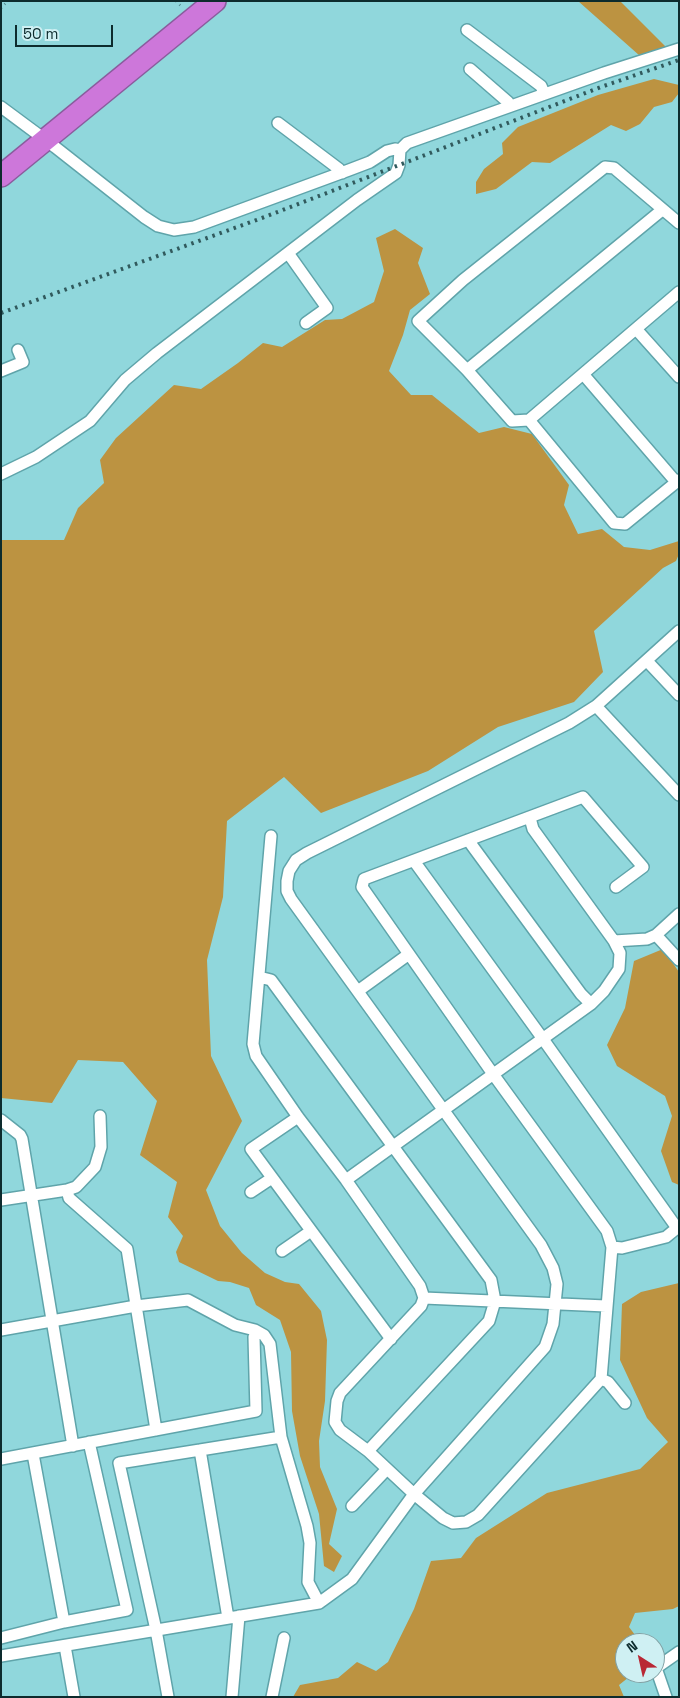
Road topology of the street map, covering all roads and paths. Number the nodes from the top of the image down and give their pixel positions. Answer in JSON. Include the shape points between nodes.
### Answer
{"nodes":[{"id":1,"x":8,"y":1,"type":"edge"},
{"id":2,"x":215,"y":1,"type":"edge"},
{"id":3,"x":1,"y":8,"type":"edge"},
{"id":4,"x":467,"y":30,"type":"dead end"},
{"id":5,"x":679,"y":49,"type":"edge"},
{"id":6,"x":470,"y":69,"type":"dead end"},
{"id":7,"x":544,"y":94,"type":"junction"},
{"id":8,"x":509,"y":106,"type":"junction"},
{"id":9,"x":1,"y":107,"type":"edge"},
{"id":10,"x":278,"y":123,"type":"dead end"},
{"id":11,"x":45,"y":140,"type":"junction"},
{"id":12,"x":400,"y":150,"type":"junction"},
{"id":13,"x":342,"y":173,"type":"junction"},
{"id":14,"x":1,"y":176,"type":"edge"},
{"id":15,"x":662,"y":210,"type":"junction"},
{"id":16,"x":679,"y":223,"type":"edge"},
{"id":17,"x":288,"y":254,"type":"junction"},
{"id":18,"x":679,"y":292,"type":"edge"},
{"id":19,"x":306,"y":323,"type":"dead end"},
{"id":20,"x":636,"y":328,"type":"junction"},
{"id":21,"x":18,"y":350,"type":"dead end"},
{"id":22,"x":467,"y":370,"type":"junction"},
{"id":23,"x":1,"y":371,"type":"edge"},
{"id":24,"x":583,"y":374,"type":"junction"},
{"id":25,"x":679,"y":377,"type":"edge"},
{"id":26,"x":529,"y":420,"type":"junction"},
{"id":27,"x":1,"y":474,"type":"edge"},
{"id":28,"x":678,"y":481,"type":"edge"},
{"id":29,"x":679,"y":631,"type":"edge"},
{"id":30,"x":647,"y":661,"type":"junction"},
{"id":31,"x":679,"y":695,"type":"edge"},
{"id":32,"x":596,"y":706,"type":"junction"},
{"id":33,"x":679,"y":795,"type":"edge"},
{"id":34,"x":530,"y":818,"type":"junction"},
{"id":35,"x":271,"y":836,"type":"dead end"},
{"id":36,"x":468,"y":840,"type":"junction"},
{"id":37,"x":414,"y":861,"type":"junction"},
{"id":38,"x":268,"y":879,"type":"junction"},
{"id":39,"x":287,"y":881,"type":"junction"},
{"id":40,"x":616,"y":887,"type":"dead end"},
{"id":41,"x":679,"y":914,"type":"edge"},
{"id":42,"x":656,"y":935,"type":"junction"},
{"id":43,"x":614,"y":941,"type":"junction"},
{"id":44,"x":409,"y":954,"type":"junction"},
{"id":45,"x":679,"y":960,"type":"edge"},
{"id":46,"x":259,"y":977,"type":"junction"},
{"id":47,"x":358,"y":991,"type":"junction"},
{"id":48,"x":591,"y":1004,"type":"junction"},
{"id":49,"x":543,"y":1038,"type":"junction"},
{"id":50,"x":494,"y":1074,"type":"junction"},
{"id":51,"x":443,"y":1109,"type":"junction"},
{"id":52,"x":100,"y":1116,"type":"dead end"},
{"id":53,"x":298,"y":1117,"type":"junction"},
{"id":54,"x":1,"y":1120,"type":"edge"},
{"id":55,"x":393,"y":1146,"type":"junction"},
{"id":56,"x":272,"y":1178,"type":"junction"},
{"id":57,"x":346,"y":1180,"type":"junction"},
{"id":58,"x":67,"y":1190,"type":"junction"},
{"id":59,"x":251,"y":1192,"type":"dead end"},
{"id":60,"x":32,"y":1195,"type":"junction"},
{"id":61,"x":1,"y":1200,"type":"edge"},
{"id":62,"x":312,"y":1232,"type":"junction"},
{"id":63,"x":612,"y":1247,"type":"junction"},
{"id":64,"x":282,"y":1251,"type":"dead end"},
{"id":65,"x":424,"y":1298,"type":"junction"},
{"id":66,"x":495,"y":1301,"type":"junction"},
{"id":67,"x":556,"y":1303,"type":"junction"},
{"id":68,"x":136,"y":1306,"type":"junction"},
{"id":69,"x":606,"y":1306,"type":"junction"},
{"id":70,"x":51,"y":1321,"type":"junction"},
{"id":71,"x":1,"y":1330,"type":"edge"},
{"id":72,"x":257,"y":1332,"type":"junction"},
{"id":73,"x":391,"y":1339,"type":"junction"},
{"id":74,"x":601,"y":1379,"type":"junction"},
{"id":75,"x":625,"y":1403,"type":"dead end"},
{"id":76,"x":156,"y":1430,"type":"junction"},
{"id":77,"x":281,"y":1437,"type":"junction"},
{"id":78,"x":89,"y":1442,"type":"junction"},
{"id":79,"x":73,"y":1446,"type":"junction"},
{"id":80,"x":200,"y":1450,"type":"junction"},
{"id":81,"x":368,"y":1451,"type":"junction"},
{"id":82,"x":33,"y":1454,"type":"junction"},
{"id":83,"x":1,"y":1459,"type":"edge"},
{"id":84,"x":387,"y":1469,"type":"junction"},
{"id":85,"x":414,"y":1494,"type":"junction"},
{"id":86,"x":352,"y":1506,"type":"dead end"},
{"id":87,"x":319,"y":1603,"type":"junction"},
{"id":88,"x":234,"y":1617,"type":"junction"},
{"id":89,"x":64,"y":1622,"type":"junction"},
{"id":90,"x":156,"y":1630,"type":"junction"},
{"id":91,"x":1,"y":1638,"type":"edge"},
{"id":92,"x":284,"y":1638,"type":"dead end"},
{"id":93,"x":64,"y":1646,"type":"junction"},
{"id":94,"x":679,"y":1652,"type":"edge"},
{"id":95,"x":1,"y":1656,"type":"edge"},
{"id":96,"x":74,"y":1697,"type":"edge"},
{"id":97,"x":168,"y":1697,"type":"edge"},
{"id":98,"x":232,"y":1697,"type":"edge"},
{"id":99,"x":272,"y":1697,"type":"edge"},
{"id":100,"x":666,"y":1697,"type":"edge"}],
"edges":[{"from":1,"to":3,"type":"path"},
{"from":2,"to":11,"type":"highway"},
{"from":4,"to":7,"type":"street","via":[[541,86]]},
{"from":5,"to":7,"type":"street"},
{"from":6,"to":8,"type":"street"},
{"from":7,"to":8,"type":"street"},
{"from":8,"to":12,"type":"street","via":[[407,143]]},
{"from":9,"to":11,"type":"street"},
{"from":10,"to":13,"type":"street"},
{"from":11,"to":13,"type":"street","via":[[144,217],[158,226],[174,230],[194,227]]},
{"from":11,"to":14,"type":"highway"},
{"from":12,"to":13,"type":"street","via":[[387,151]]},
{"from":12,"to":17,"type":"street","via":[[396,173]]},
{"from":15,"to":16,"type":"street"},
{"from":15,"to":22,"type":"street"},
{"from":15,"to":22,"type":"street","via":[[614,168],[605,167],[463,280],[418,321]]},
{"from":17,"to":19,"type":"street","via":[[327,308]]},
{"from":17,"to":27,"type":"street","via":[[125,380],[90,421],[36,457]]},
{"from":18,"to":20,"type":"street"},
{"from":20,"to":24,"type":"street"},
{"from":20,"to":25,"type":"street"},
{"from":21,"to":23,"type":"street","via":[[23,362]]},
{"from":22,"to":26,"type":"street","via":[[512,422]]},
{"from":24,"to":26,"type":"street"},
{"from":24,"to":28,"type":"street"},
{"from":26,"to":28,"type":"street","via":[[614,523],[625,524]]},
{"from":29,"to":30,"type":"street"},
{"from":30,"to":31,"type":"street"},
{"from":30,"to":32,"type":"street"},
{"from":32,"to":33,"type":"street"},
{"from":32,"to":39,"type":"street","via":[[307,853],[296,860]]},
{"from":34,"to":36,"type":"street"},
{"from":34,"to":40,"type":"street","via":[[583,797],[643,866]]},
{"from":34,"to":43,"type":"street","via":[[533,828]]},
{"from":35,"to":38,"type":"street"},
{"from":36,"to":37,"type":"street"},
{"from":36,"to":48,"type":"street"},
{"from":37,"to":44,"type":"street","via":[[364,879],[362,887]]},
{"from":37,"to":49,"type":"street"},
{"from":38,"to":39,"type":"street"},
{"from":38,"to":46,"type":"street"},
{"from":39,"to":47,"type":"street","via":[[291,899]]},
{"from":41,"to":42,"type":"street"},
{"from":42,"to":43,"type":"street","via":[[647,939]]},
{"from":42,"to":45,"type":"street"},
{"from":43,"to":48,"type":"street","via":[[620,953],[619,969]]},
{"from":44,"to":47,"type":"street"},
{"from":44,"to":50,"type":"street"},
{"from":46,"to":53,"type":"street","via":[[253,1044],[256,1056]]},
{"from":46,"to":55,"type":"street","via":[[271,980]]},
{"from":47,"to":51,"type":"street"},
{"from":48,"to":49,"type":"street"},
{"from":49,"to":50,"type":"street"},
{"from":49,"to":63,"type":"street","via":[[677,1228],[666,1237],[622,1248]]},
{"from":50,"to":51,"type":"street"},
{"from":50,"to":63,"type":"street","via":[[607,1231]]},
{"from":51,"to":55,"type":"street"},
{"from":51,"to":67,"type":"street","via":[[540,1245],[553,1268],[557,1284]]},
{"from":52,"to":58,"type":"street","via":[[101,1147],[95,1167],[76,1187]]},
{"from":53,"to":56,"type":"street","via":[[251,1149]]},
{"from":53,"to":57,"type":"street"},
{"from":54,"to":60,"type":"street","via":[[22,1139]]},
{"from":55,"to":57,"type":"street"},
{"from":55,"to":66,"type":"street","via":[[491,1280]]},
{"from":56,"to":59,"type":"street"},
{"from":56,"to":62,"type":"street"},
{"from":57,"to":65,"type":"street","via":[[420,1286]]},
{"from":58,"to":60,"type":"street"},
{"from":58,"to":68,"type":"street","via":[[69,1198],[127,1250]]},
{"from":60,"to":61,"type":"street"},
{"from":60,"to":70,"type":"street"},
{"from":62,"to":64,"type":"street"},
{"from":62,"to":73,"type":"street"},
{"from":63,"to":69,"type":"street"},
{"from":65,"to":66,"type":"street"},
{"from":65,"to":73,"type":"street","via":[[421,1306]]},
{"from":66,"to":67,"type":"street"},
{"from":66,"to":81,"type":"street","via":[[489,1321]]},
{"from":67,"to":69,"type":"street"},
{"from":67,"to":85,"type":"street","via":[[545,1347]]},
{"from":68,"to":70,"type":"street"},
{"from":68,"to":72,"type":"street","via":[[188,1300],[235,1325]]},
{"from":68,"to":76,"type":"street"},
{"from":69,"to":74,"type":"street"},
{"from":70,"to":71,"type":"street"},
{"from":70,"to":79,"type":"street"},
{"from":72,"to":76,"type":"street","via":[[254,1337],[256,1411]]},
{"from":72,"to":77,"type":"street","via":[[270,1344]]},
{"from":73,"to":81,"type":"street","via":[[340,1393],[337,1401],[335,1422],[340,1430]]},
{"from":74,"to":75,"type":"street","via":[[608,1382]]},
{"from":74,"to":85,"type":"street","via":[[478,1515],[466,1522],[454,1523]]},
{"from":76,"to":78,"type":"street"},
{"from":77,"to":80,"type":"street"},
{"from":77,"to":87,"type":"street","via":[[307,1526],[310,1543],[308,1582]]},
{"from":78,"to":79,"type":"street"},
{"from":78,"to":89,"type":"street","via":[[128,1610]]},
{"from":79,"to":82,"type":"street"},
{"from":80,"to":88,"type":"street"},
{"from":80,"to":90,"type":"street","via":[[119,1463]]},
{"from":81,"to":84,"type":"street"},
{"from":82,"to":83,"type":"street"},
{"from":82,"to":89,"type":"street"},
{"from":84,"to":85,"type":"street"},
{"from":84,"to":86,"type":"street"},
{"from":85,"to":87,"type":"street","via":[[352,1579]]},
{"from":87,"to":88,"type":"street"},
{"from":88,"to":90,"type":"street"},
{"from":88,"to":98,"type":"street","via":[[236,1640]]},
{"from":89,"to":91,"type":"street"},
{"from":90,"to":93,"type":"street"},
{"from":90,"to":97,"type":"street"},
{"from":92,"to":99,"type":"street"},
{"from":93,"to":95,"type":"street"},
{"from":93,"to":96,"type":"street"},
{"from":94,"to":100,"type":"street","via":[[656,1668]]}]}
